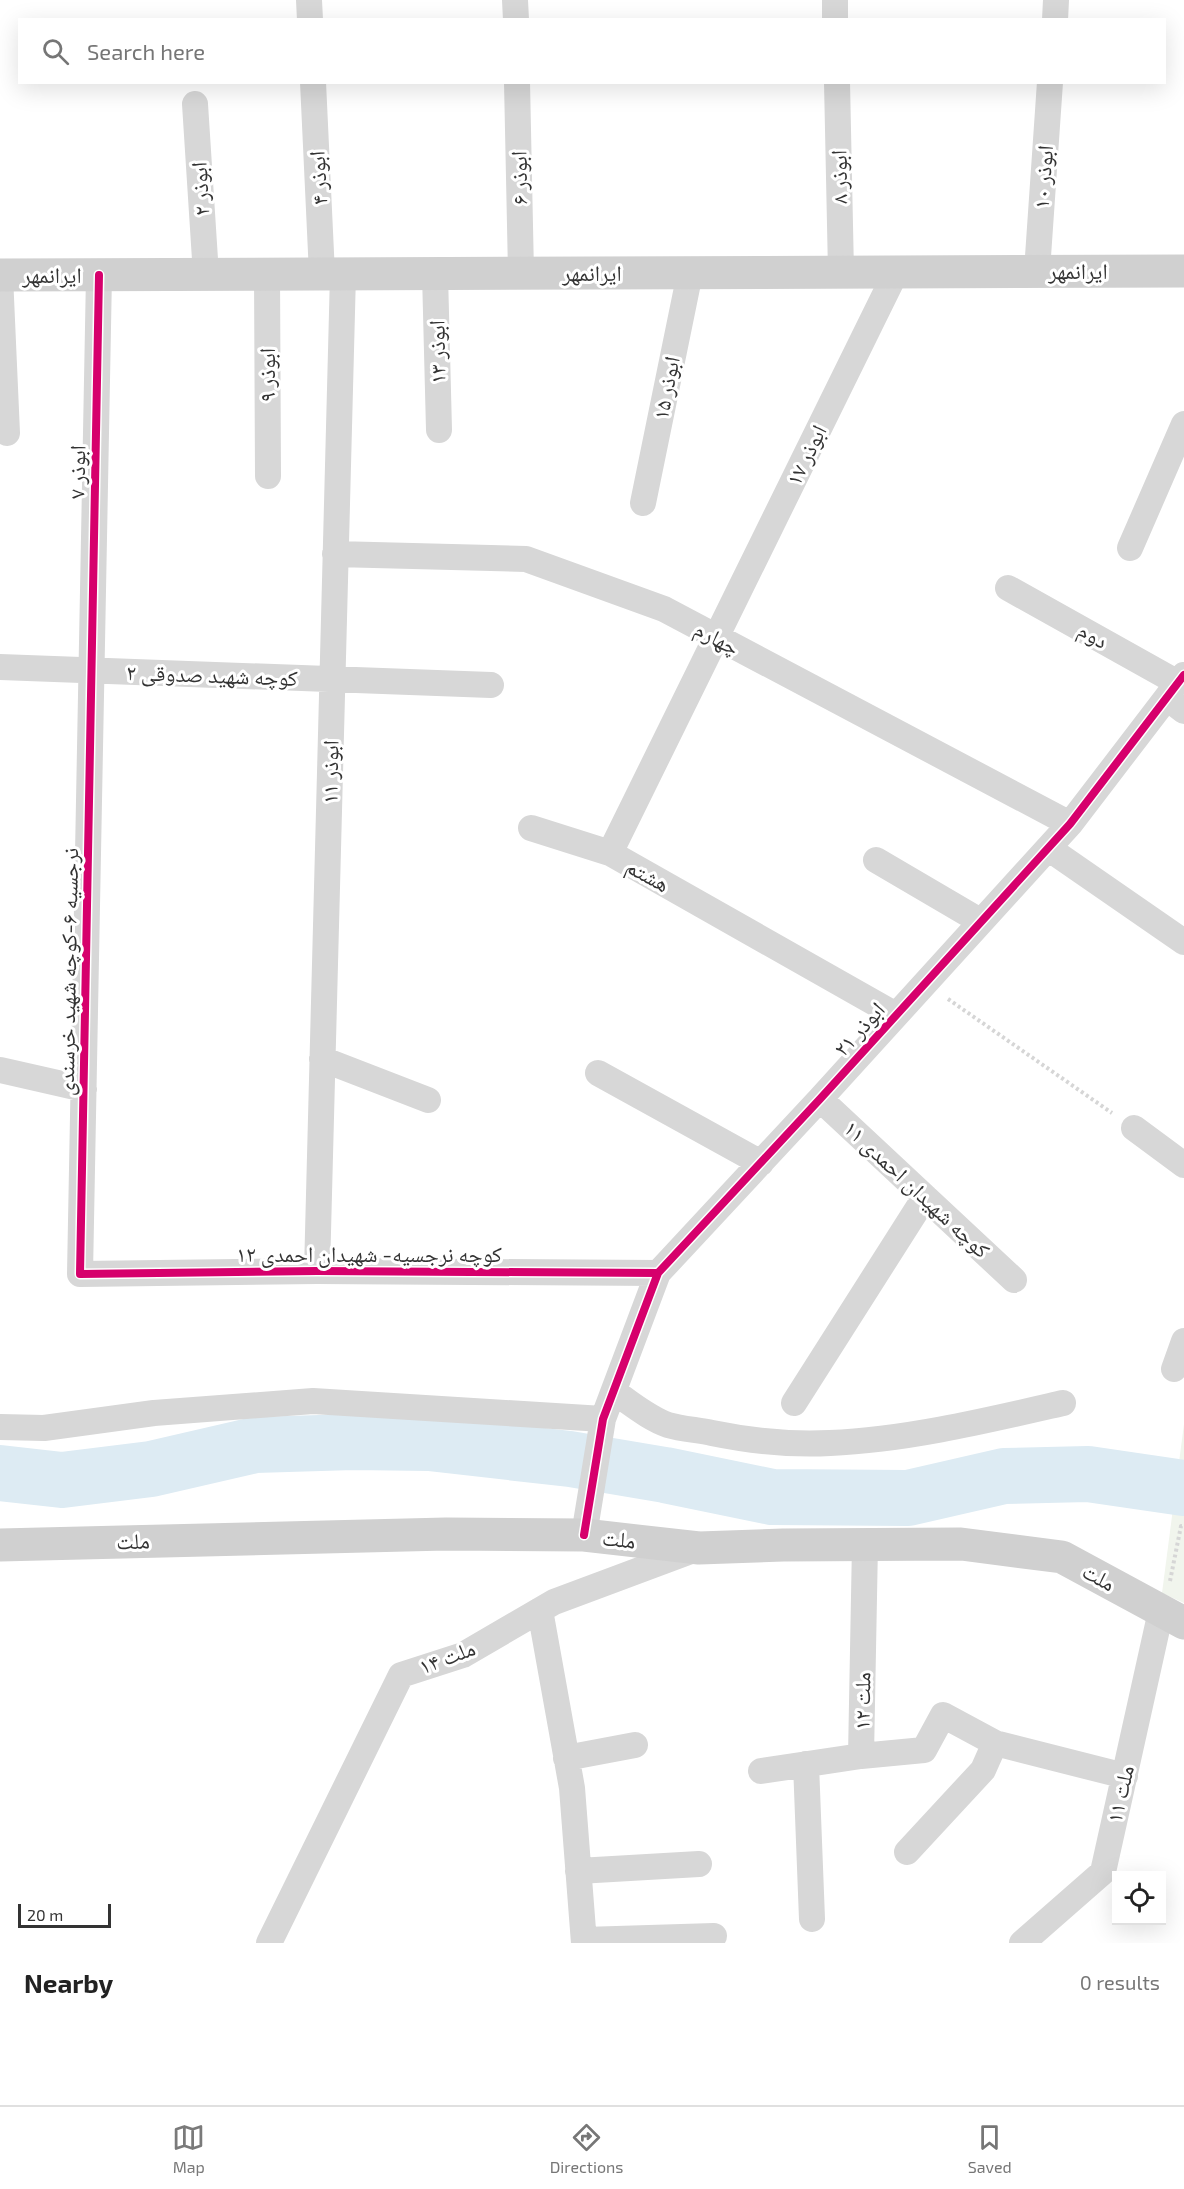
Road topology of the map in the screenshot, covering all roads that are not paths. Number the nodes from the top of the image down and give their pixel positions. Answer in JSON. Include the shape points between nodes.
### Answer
{"nodes":[{"id":1,"x":309,"y":0,"type":"edge"},
{"id":2,"x":515,"y":0,"type":"edge"},
{"id":3,"x":835,"y":0,"type":"edge"},
{"id":4,"x":1056,"y":0,"type":"edge"},
{"id":5,"x":310,"y":18,"type":"edge"},
{"id":6,"x":516,"y":18,"type":"edge"},
{"id":7,"x":835,"y":18,"type":"edge"},
{"id":8,"x":1055,"y":18,"type":"edge"},
{"id":9,"x":313,"y":84,"type":"edge"},
{"id":10,"x":517,"y":84,"type":"edge"},
{"id":11,"x":837,"y":84,"type":"edge"},
{"id":12,"x":1050,"y":84,"type":"edge"},
{"id":13,"x":195,"y":104,"type":"dead end"},
{"id":14,"x":1184,"y":271,"type":"edge"},
{"id":15,"x":841,"y":272,"type":"junction"},
{"id":16,"x":897,"y":272,"type":"junction"},
{"id":17,"x":1036,"y":272,"type":"junction"},
{"id":18,"x":521,"y":273,"type":"junction"},
{"id":19,"x":690,"y":273,"type":"junction"},
{"id":20,"x":267,"y":274,"type":"junction"},
{"id":21,"x":333,"y":274,"type":"junction"},
{"id":22,"x":435,"y":274,"type":"junction"},
{"id":23,"x":0,"y":275,"type":"edge"},
{"id":24,"x":99,"y":275,"type":"junction"},
{"id":25,"x":206,"y":275,"type":"junction"},
{"id":26,"x":1184,"y":424,"type":"edge"},
{"id":27,"x":439,"y":430,"type":"dead end"},
{"id":28,"x":7,"y":433,"type":"dead end"},
{"id":29,"x":268,"y":476,"type":"dead end"},
{"id":30,"x":643,"y":503,"type":"dead end"},
{"id":31,"x":1130,"y":548,"type":"dead end"},
{"id":32,"x":335,"y":554,"type":"junction"},
{"id":33,"x":1008,"y":588,"type":"dead end"},
{"id":34,"x":716,"y":637,"type":"junction"},
{"id":35,"x":0,"y":667,"type":"edge"},
{"id":36,"x":92,"y":670,"type":"junction"},
{"id":37,"x":332,"y":679,"type":"junction"},
{"id":38,"x":491,"y":685,"type":"dead end"},
{"id":39,"x":1178,"y":692,"type":"edge"},
{"id":40,"x":1070,"y":824,"type":"junction"},
{"id":41,"x":531,"y":828,"type":"dead end"},
{"id":42,"x":1048,"y":848,"type":"junction"},
{"id":43,"x":610,"y":853,"type":"junction"},
{"id":44,"x":876,"y":860,"type":"dead end"},
{"id":45,"x":980,"y":921,"type":"junction"},
{"id":46,"x":1184,"y":942,"type":"edge"},
{"id":47,"x":896,"y":1015,"type":"junction"},
{"id":48,"x":322,"y":1059,"type":"junction"},
{"id":49,"x":0,"y":1070,"type":"edge"},
{"id":50,"x":598,"y":1073,"type":"dead end"},
{"id":51,"x":84,"y":1089,"type":"junction"},
{"id":52,"x":820,"y":1099,"type":"junction"},
{"id":53,"x":428,"y":1100,"type":"dead end"},
{"id":54,"x":1134,"y":1128,"type":"road end"},
{"id":55,"x":761,"y":1163,"type":"junction"},
{"id":56,"x":1184,"y":1165,"type":"edge"},
{"id":57,"x":925,"y":1197,"type":"junction"},
{"id":58,"x":317,"y":1270,"type":"junction"},
{"id":59,"x":658,"y":1273,"type":"junction"},
{"id":60,"x":81,"y":1274,"type":"joint"},
{"id":61,"x":1014,"y":1280,"type":"dead end"},
{"id":62,"x":1184,"y":1341,"type":"edge"},
{"id":63,"x":1174,"y":1369,"type":"dead end"},
{"id":64,"x":614,"y":1392,"type":"junction"},
{"id":65,"x":794,"y":1403,"type":"dead end"},
{"id":66,"x":1063,"y":1403,"type":"dead end"},
{"id":67,"x":602,"y":1424,"type":"junction"},
{"id":68,"x":0,"y":1427,"type":"edge"},
{"id":69,"x":584,"y":1535,"type":"junction"},
{"id":70,"x":865,"y":1544,"type":"junction"},
{"id":71,"x":0,"y":1545,"type":"edge"},
{"id":72,"x":699,"y":1548,"type":"junction"},
{"id":73,"x":1174,"y":1606,"type":"edge"},
{"id":74,"x":540,"y":1610,"type":"junction"},
{"id":75,"x":995,"y":1743,"type":"junction"},
{"id":76,"x":635,"y":1745,"type":"dead end"},
{"id":77,"x":861,"y":1756,"type":"junction"},
{"id":78,"x":566,"y":1758,"type":"junction"},
{"id":79,"x":806,"y":1764,"type":"junction"},
{"id":80,"x":761,"y":1771,"type":"dead end"},
{"id":81,"x":1125,"y":1776,"type":"junction"},
{"id":82,"x":908,"y":1852,"type":"dead end"},
{"id":83,"x":699,"y":1864,"type":"dead end"},
{"id":84,"x":578,"y":1871,"type":"junction"},
{"id":85,"x":813,"y":1919,"type":"dead end"},
{"id":86,"x":714,"y":1936,"type":"dead end"},
{"id":87,"x":584,"y":1941,"type":"edge"},
{"id":88,"x":269,"y":1943,"type":"edge"},
{"id":89,"x":1022,"y":1943,"type":"edge"}],
"edges":[{"from":1,"to":5,"type":"street"},
{"from":2,"to":6,"type":"street"},
{"from":3,"to":7,"type":"street"},
{"from":4,"to":8,"type":"street"},
{"from":9,"to":21,"type":"street","name":"ابوذر ۴"},
{"from":10,"to":18,"type":"street","name":"ابوذر ۶"},
{"from":11,"to":15,"type":"street","name":"۸ ابوذر"},
{"from":12,"to":17,"type":"street","name":"ابوذر ۱۰"},
{"from":13,"to":25,"type":"street","name":"۲ ابوذر"},
{"from":14,"to":17,"type":"main road","name":"ایرانمهر"},
{"from":15,"to":16,"type":"main road","name":"ایرانمهر"},
{"from":15,"to":19,"type":"main road","name":"ایرانمهر"},
{"from":16,"to":17,"type":"main road","name":"ایرانمهر"},
{"from":16,"to":34,"type":"street","name":"۱۷ ابوذر"},
{"from":18,"to":19,"type":"main road","name":"ایرانمهر"},
{"from":18,"to":22,"type":"main road","name":"ایرانمهر"},
{"from":19,"to":30,"type":"street","name":"۱۵ ابوذر"},
{"from":20,"to":21,"type":"main road","name":"ایرانمهر"},
{"from":20,"to":25,"type":"main road","name":"ایرانمهر"},
{"from":20,"to":29,"type":"street","name":"۹ ابوذر"},
{"from":21,"to":22,"type":"main road","name":"ایرانمهر"},
{"from":21,"to":32,"type":"street","name":"ابوذر ۱۱"},
{"from":22,"to":27,"type":"street","name":"۱۳ ابوذر"},
{"from":23,"to":24,"type":"main road","name":"ایرانمهر"},
{"from":23,"to":28,"type":"street"},
{"from":24,"to":25,"type":"main road","name":"ایرانمهر"},
{"from":24,"to":36,"type":"street","name":"۷ ابوذر"},
{"from":26,"to":31,"type":"street"},
{"from":32,"to":34,"type":"street","name":"چهارم","via":[[526,559],[664,609]]},
{"from":32,"to":37,"type":"street","name":"ابوذر ۱۱"},
{"from":33,"to":39,"type":"street","name":"دوم"},
{"from":34,"to":40,"type":"street","name":"چهارم"},
{"from":34,"to":43,"type":"street","name":"هشتم"},
{"from":35,"to":36,"type":"street","name":"کوچه شهید صدوقی ۲"},
{"from":36,"to":37,"type":"street","name":"کوچه شهید صدوقی ۲"},
{"from":36,"to":51,"type":"street","name":"نرجسیه ۶-کوچه شهید خرسندی"},
{"from":37,"to":38,"type":"street","name":"کوچه شهید صدوقی ۲"},
{"from":37,"to":48,"type":"street","name":"ابوذر ۱۱"},
{"from":39,"to":40,"type":"street","name":"۲۱ ابوذر"},
{"from":40,"to":42,"type":"street","name":"۲۱ ابوذر"},
{"from":41,"to":43,"type":"street"},
{"from":42,"to":45,"type":"street","name":"۲۱ ابوذر"},
{"from":42,"to":46,"type":"street"},
{"from":43,"to":47,"type":"street","name":"هشتم"},
{"from":44,"to":45,"type":"street"},
{"from":45,"to":47,"type":"street","name":"۲۱ ابوذر"},
{"from":47,"to":52,"type":"street","name":"۲۱ ابوذر"},
{"from":48,"to":53,"type":"street"},
{"from":48,"to":58,"type":"street","name":"ابوذر ۱۱"},
{"from":49,"to":51,"type":"street"},
{"from":50,"to":55,"type":"street"},
{"from":51,"to":60,"type":"street","name":"نرجسیه ۶-کوچه شهید خرسندی"},
{"from":52,"to":55,"type":"street","name":"۲۱ ابوذر"},
{"from":52,"to":57,"type":"street","name":"کوچه شهیدان احمدی ۱۱"},
{"from":54,"to":56,"type":"street"},
{"from":55,"to":59,"type":"street","name":"۲۱ ابوذر"},
{"from":57,"to":61,"type":"street","name":"کوچه شهیدان احمدی ۱۱"},
{"from":57,"to":65,"type":"street"},
{"from":58,"to":59,"type":"street","name":"کوچه نرجسیه- شهیدان احمدی ۱۲"},
{"from":58,"to":60,"type":"street","name":"کوچه نرجسیه- شهیدان احمدی ۱۲"},
{"from":59,"to":64,"type":"street","name":"۲۱ ابوذر"},
{"from":62,"to":63,"type":"street"},
{"from":64,"to":66,"type":"street","via":[[668,1425],[779,1443],[831,1443],[905,1435]]},
{"from":64,"to":67,"type":"street","name":"۲۱ ابوذر"},
{"from":67,"to":68,"type":"street","via":[[313,1401],[154,1413],[44,1428]]},
{"from":67,"to":69,"type":"street","name":"۲۱ ابوذر"},
{"from":69,"to":71,"type":"main road","name":"ملت","via":[[446,1534]]},
{"from":69,"to":72,"type":"main road","name":"ملت"},
{"from":70,"to":72,"type":"main road","name":"ملت"},
{"from":70,"to":73,"type":"main road","name":"ملت","via":[[961,1544],[1062,1557]]},
{"from":70,"to":77,"type":"street","name":"۱۲ ملت"},
{"from":72,"to":74,"type":"street","name":"۱۴ ملت"},
{"from":73,"to":81,"type":"street","name":"۱۱ ملت"},
{"from":74,"to":78,"type":"street"},
{"from":74,"to":88,"type":"street","name":"۱۴ ملت","via":[[463,1655],[401,1675]]},
{"from":75,"to":77,"type":"street","via":[[943,1715],[924,1750]]},
{"from":75,"to":81,"type":"street"},
{"from":75,"to":82,"type":"street","via":[[983,1770]]},
{"from":76,"to":78,"type":"street"},
{"from":77,"to":79,"type":"street","name":"۱۲ ملت"},
{"from":78,"to":84,"type":"street"},
{"from":79,"to":80,"type":"street","name":"۱۲ ملت"},
{"from":79,"to":85,"type":"street"},
{"from":81,"to":89,"type":"street","name":"۱۱ ملت","via":[[1103,1872]]},
{"from":83,"to":84,"type":"street"},
{"from":84,"to":87,"type":"street"},
{"from":86,"to":87,"type":"street"}]}
